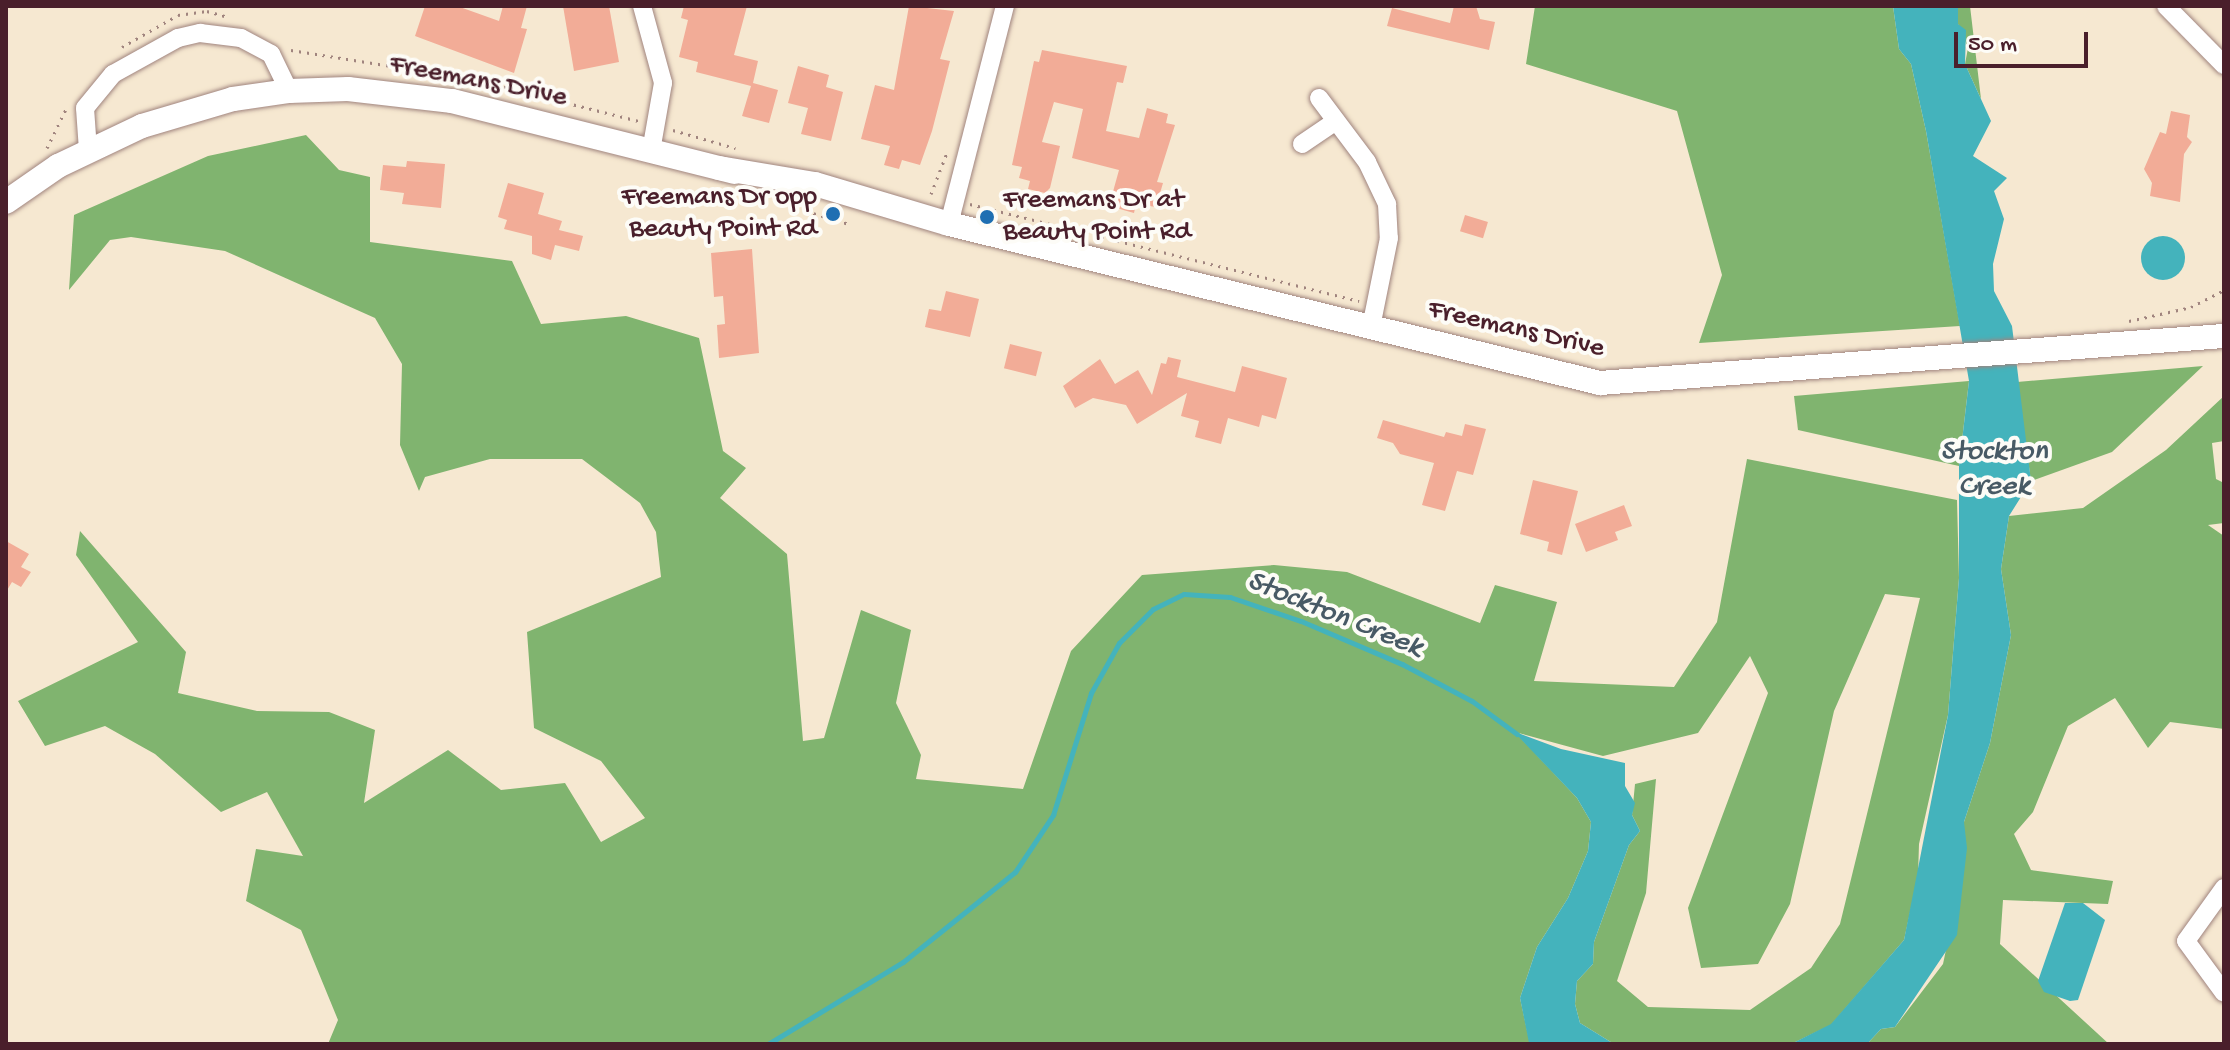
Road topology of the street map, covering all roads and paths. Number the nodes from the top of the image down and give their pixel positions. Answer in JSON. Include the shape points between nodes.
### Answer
{"nodes":[{"id":1,"x":642,"y":6,"type":"edge"},
{"id":2,"x":1005,"y":6,"type":"edge"},
{"id":3,"x":2166,"y":6,"type":"edge"},
{"id":4,"x":2224,"y":65,"type":"edge"},
{"id":5,"x":289,"y":91,"type":"junction"},
{"id":6,"x":1319,"y":98,"type":"dead end"},
{"id":7,"x":1336,"y":121,"type":"junction"},
{"id":8,"x":1302,"y":144,"type":"dead end"},
{"id":9,"x":88,"y":150,"type":"junction"},
{"id":10,"x":651,"y":151,"type":"junction"},
{"id":11,"x":931,"y":194,"type":"dead end"},
{"id":12,"x":6,"y":202,"type":"edge"},
{"id":13,"x":953,"y":212,"type":"junction"},
{"id":14,"x":2224,"y":290,"type":"edge"},
{"id":15,"x":1374,"y":316,"type":"junction"},
{"id":16,"x":2116,"y":323,"type":"dead end"},
{"id":17,"x":2224,"y":336,"type":"edge"},
{"id":18,"x":2224,"y":888,"type":"edge"},
{"id":19,"x":2224,"y":993,"type":"edge"}],
"edges":[{"from":1,"to":10,"type":"street","via":[[663,83]]},
{"from":2,"to":13,"type":"street"},
{"from":3,"to":4,"type":"street"},
{"from":5,"to":9,"type":"main road","name":"Freemans Drive","via":[[179,113]]},
{"from":5,"to":9,"type":"street","via":[[271,54],[241,38],[200,33],[178,38],[113,74],[85,108]]},
{"from":5,"to":10,"type":"main road","name":"Freemans Drive","via":[[348,89],[452,101]]},
{"from":6,"to":7,"type":"street"},
{"from":7,"to":8,"type":"street"},
{"from":7,"to":15,"type":"street","via":[[1367,162],[1387,204],[1389,238]]},
{"from":9,"to":12,"type":"main road","name":"Freemans Drive"},
{"from":10,"to":13,"type":"main road","name":"Freemans Drive"},
{"from":11,"to":13,"type":"path"},
{"from":13,"to":15,"type":"main road","name":"Freemans Drive"},
{"from":13,"to":15,"type":"path"},
{"from":14,"to":16,"type":"path","via":[[2191,307]]},
{"from":15,"to":17,"type":"main road","name":"Freemans Drive","via":[[1600,383]]},
{"from":18,"to":19,"type":"street","via":[[2186,941]]}]}
